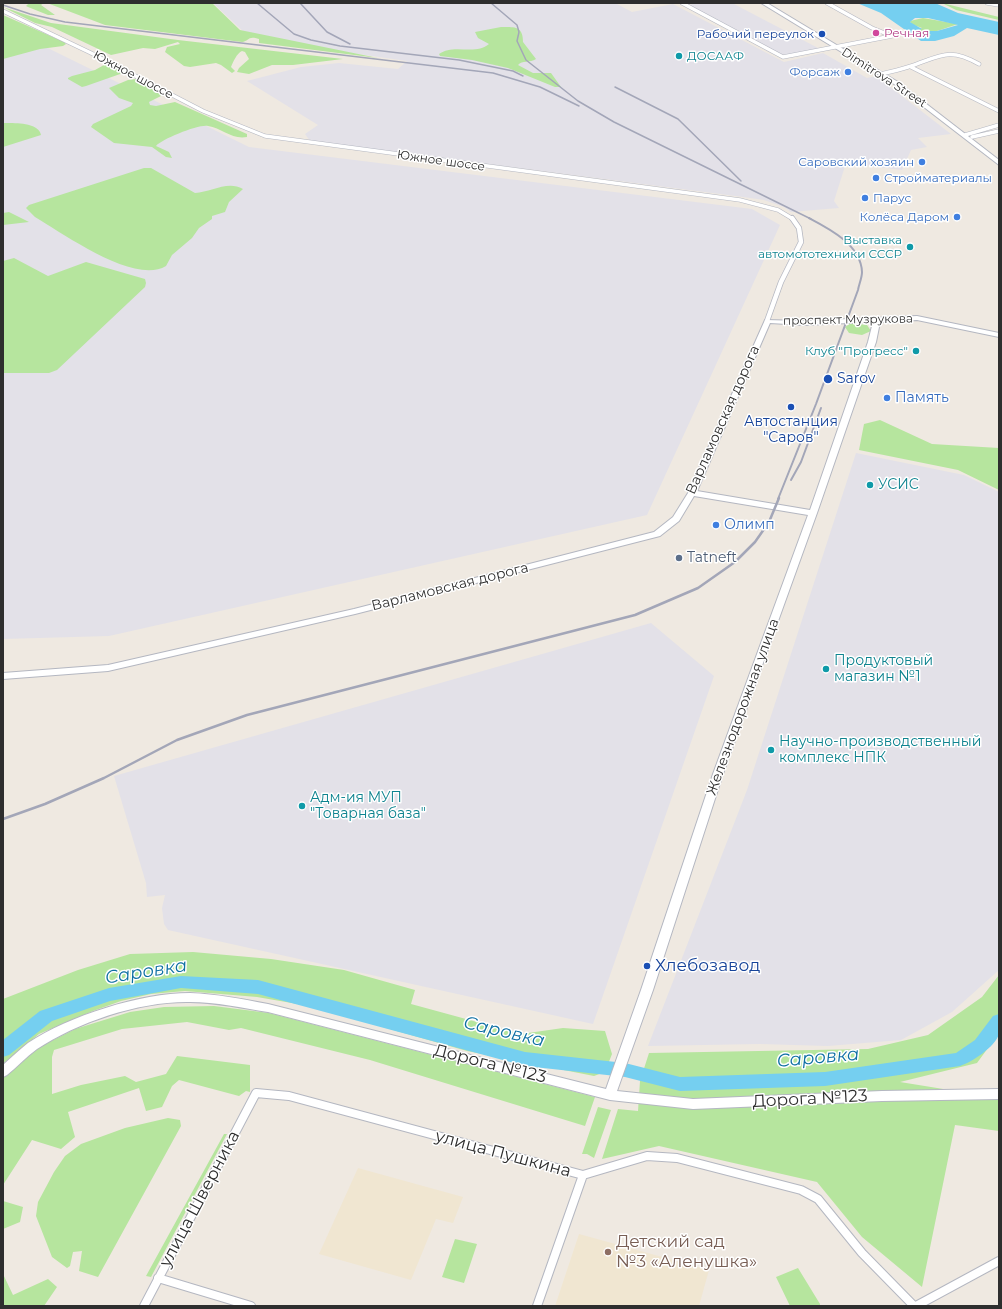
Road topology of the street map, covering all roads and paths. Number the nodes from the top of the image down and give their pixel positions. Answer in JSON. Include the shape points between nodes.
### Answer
{"nodes":[{"id":1,"x":682,"y":3,"type":"edge"},
{"id":2,"x":763,"y":3,"type":"edge"},
{"id":3,"x":827,"y":3,"type":"edge"},
{"id":4,"x":987,"y":3,"type":"edge"},
{"id":5,"x":999,"y":5,"type":"edge"},
{"id":6,"x":3,"y":11,"type":"edge"},
{"id":7,"x":836,"y":47,"type":"junction"},
{"id":8,"x":979,"y":64,"type":"dead end"},
{"id":9,"x":911,"y":67,"type":"junction"},
{"id":10,"x":881,"y":74,"type":"junction"},
{"id":11,"x":999,"y":111,"type":"edge"},
{"id":12,"x":999,"y":125,"type":"edge"},
{"id":13,"x":999,"y":131,"type":"edge"},
{"id":14,"x":967,"y":136,"type":"junction"},
{"id":15,"x":999,"y":163,"type":"edge"},
{"id":16,"x":877,"y":320,"type":"junction"},
{"id":17,"x":767,"y":321,"type":"junction"},
{"id":18,"x":999,"y":335,"type":"edge"},
{"id":19,"x":692,"y":493,"type":"junction"},
{"id":20,"x":813,"y":513,"type":"junction"},
{"id":21,"x":3,"y":676,"type":"edge"},
{"id":22,"x":3,"y":1072,"type":"edge"},
{"id":23,"x":256,"y":1093,"type":"joint"},
{"id":24,"x":999,"y":1094,"type":"edge"},
{"id":25,"x":610,"y":1095,"type":"junction"},
{"id":26,"x":583,"y":1175,"type":"junction"},
{"id":27,"x":999,"y":1261,"type":"edge"},
{"id":28,"x":158,"y":1278,"type":"junction"},
{"id":29,"x":144,"y":1306,"type":"edge"},
{"id":30,"x":251,"y":1306,"type":"edge"},
{"id":31,"x":537,"y":1306,"type":"edge"},
{"id":32,"x":915,"y":1306,"type":"edge"}],
"edges":[{"from":1,"to":7,"type":"street","via":[[783,57]]},
{"from":2,"to":7,"type":"street","name":"Dimitrova Street"},
{"from":3,"to":7,"type":"street","via":[[892,36]]},
{"from":4,"to":5,"type":"street"},
{"from":6,"to":17,"type":"street","name":"Южное шоссе","via":[[101,58],[186,103],[250,132],[265,136],[740,200],[780,210],[791,218],[799,229],[801,239]]},
{"from":7,"to":10,"type":"street","name":"Dimitrova Street"},
{"from":8,"to":9,"type":"street","via":[[953,52],[927,59]]},
{"from":9,"to":10,"type":"street"},
{"from":9,"to":11,"type":"street"},
{"from":10,"to":14,"type":"street","name":"Dimitrova Street"},
{"from":12,"to":14,"type":"street"},
{"from":13,"to":14,"type":"street"},
{"from":14,"to":15,"type":"street","name":"Dimitrova Street"},
{"from":16,"to":17,"type":"street","name":"проспект Музрукова","via":[[804,323]]},
{"from":16,"to":18,"type":"street","name":"проспект Музрукова","via":[[917,318]]},
{"from":16,"to":20,"type":"street","name":"Железнодорожная улица","via":[[872,342]]},
{"from":17,"to":19,"type":"street","name":"Варламовская дорога"},
{"from":19,"to":20,"type":"street"},
{"from":19,"to":21,"type":"street","name":"Варламовская дорога","via":[[676,519],[657,534],[590,552],[108,668]]},
{"from":20,"to":25,"type":"street","name":"Железнодорожная улица","via":[[718,774]]},
{"from":22,"to":25,"type":"street","name":"Дорога №123","via":[[37,1043],[81,1021],[135,1005],[178,998],[214,999],[268,1008]]},
{"from":23,"to":26,"type":"street","name":"улица Пушкина","via":[[289,1096]]},
{"from":23,"to":28,"type":"street","name":"улица Шверника"},
{"from":24,"to":25,"type":"street","name":"Дорога №123","via":[[693,1104]]},
{"from":26,"to":31,"type":"street"},
{"from":26,"to":32,"type":"street","name":"улица Пушкина","via":[[647,1156],[677,1158],[801,1190],[818,1199],[862,1253]]},
{"from":27,"to":32,"type":"street","name":"улица Пушкина"},
{"from":28,"to":29,"type":"street","name":"улица Шверника"},
{"from":28,"to":30,"type":"street"}]}
